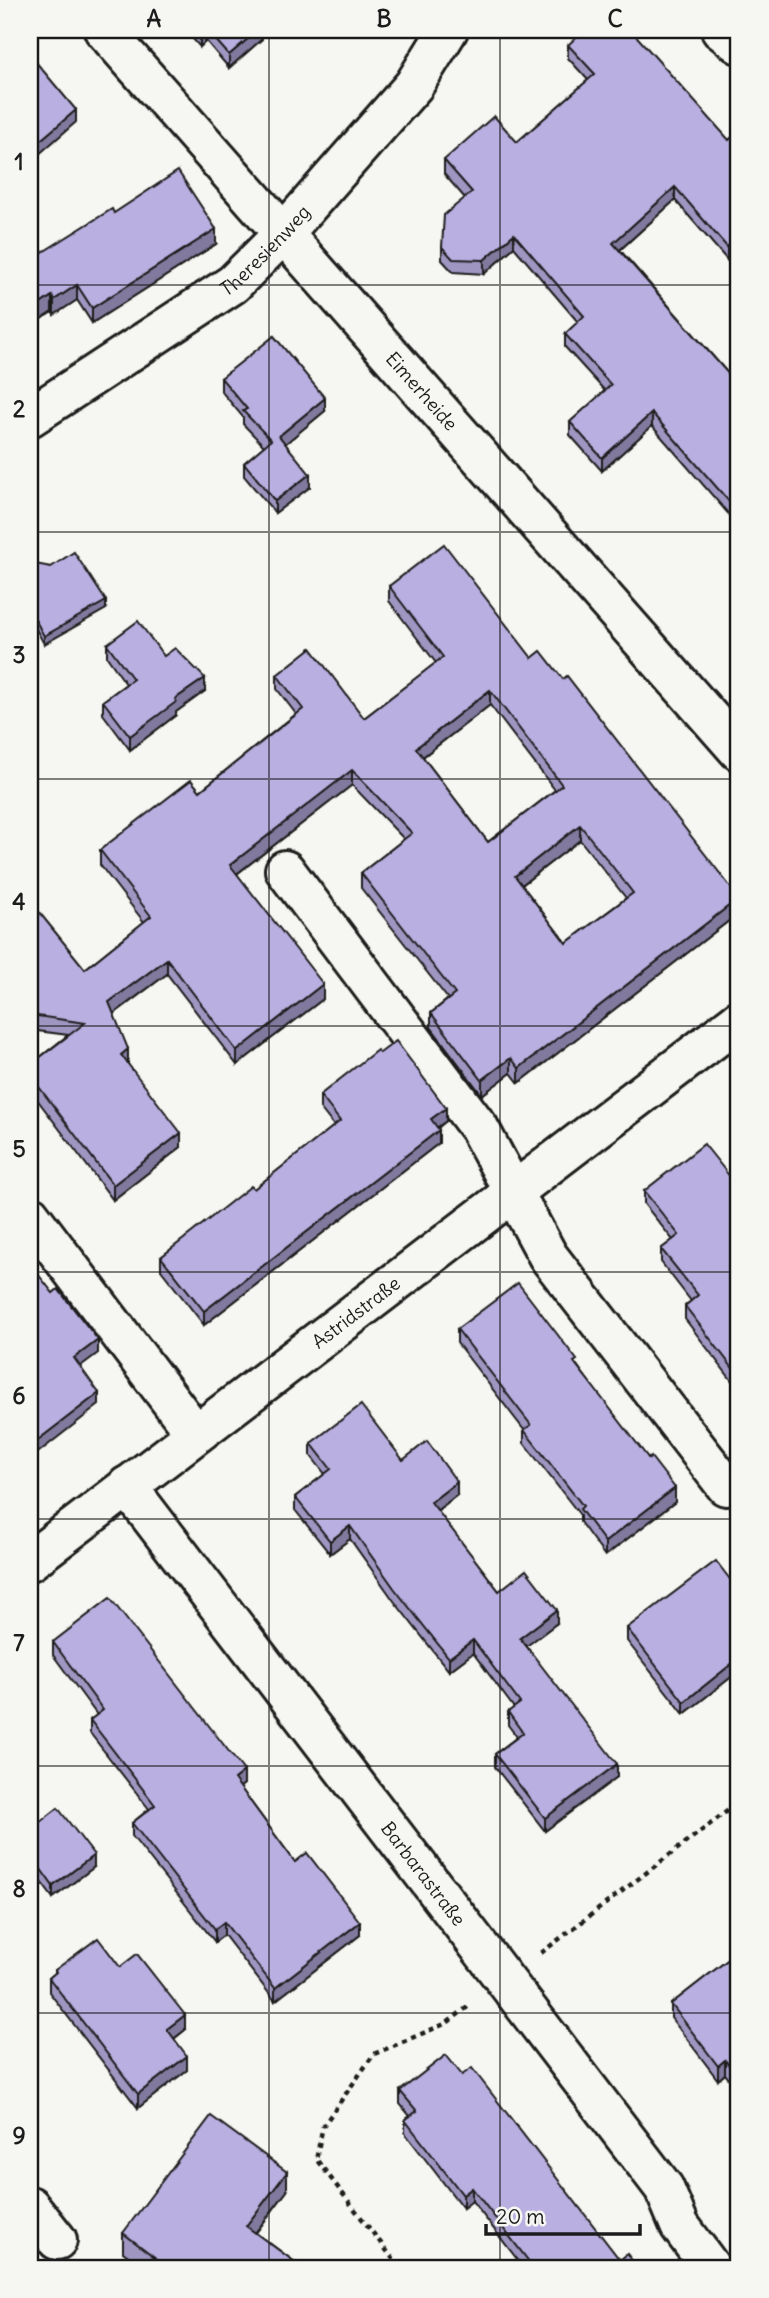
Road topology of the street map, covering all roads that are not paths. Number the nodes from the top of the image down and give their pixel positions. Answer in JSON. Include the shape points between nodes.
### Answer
{"nodes":[{"id":1,"x":104,"y":30,"type":"edge"},
{"id":2,"x":448,"y":30,"type":"edge"},
{"id":3,"x":721,"y":30,"type":"edge"},
{"id":4,"x":739,"y":44,"type":"edge"},
{"id":5,"x":284,"y":233,"type":"junction"},
{"id":6,"x":30,"y":417,"type":"edge"},
{"id":7,"x":739,"y":751,"type":"edge"},
{"id":8,"x":285,"y":870,"type":"dead end"},
{"id":9,"x":739,"y":1020,"type":"edge"},
{"id":10,"x":515,"y":1192,"type":"junction"},
{"id":11,"x":30,"y":1215,"type":"edge"},
{"id":12,"x":195,"y":1433,"type":"junction"},
{"id":13,"x":127,"y":1486,"type":"junction"},
{"id":14,"x":726,"y":1486,"type":"dead end"},
{"id":15,"x":30,"y":1561,"type":"edge"},
{"id":16,"x":30,"y":2206,"type":"edge"},
{"id":17,"x":57,"y":2240,"type":"dead end"},
{"id":18,"x":710,"y":2268,"type":"edge"}],
"edges":[{"from":1,"to":5,"type":"street","name":"Eimerheide"},
{"from":2,"to":5,"type":"street","name":"Theresienweg","via":[[414,85]]},
{"from":3,"to":4,"type":"street"},
{"from":5,"to":6,"type":"street","name":"Theresienweg","via":[[233,284]]},
{"from":5,"to":7,"type":"street","name":"Eimerheide"},
{"from":8,"to":10,"type":"street","via":[[479,1128]]},
{"from":9,"to":10,"type":"street","name":"Astridstraße"},
{"from":10,"to":12,"type":"street","name":"Astridstraße"},
{"from":10,"to":14,"type":"street","via":[[548,1256]]},
{"from":11,"to":12,"type":"street"},
{"from":12,"to":13,"type":"street","name":"Astridstraße"},
{"from":13,"to":15,"type":"street","name":"Astridstraße"},
{"from":13,"to":18,"type":"street","name":"Barbarastraße","via":[[664,2188],[680,2226]]},
{"from":16,"to":17,"type":"street"}]}
